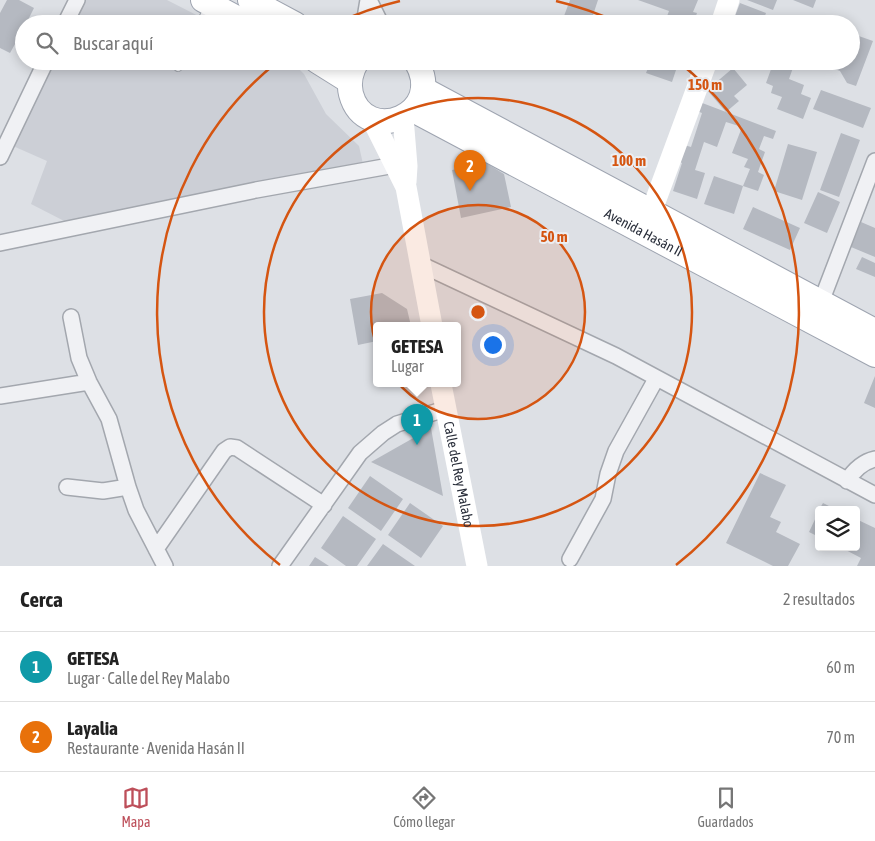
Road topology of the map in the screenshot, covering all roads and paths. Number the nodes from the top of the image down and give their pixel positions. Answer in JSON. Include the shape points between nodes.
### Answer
{"nodes":[{"id":1,"x":77,"y":0,"type":"edge"},
{"id":2,"x":250,"y":0,"type":"edge"},
{"id":3,"x":369,"y":0,"type":"edge"},
{"id":4,"x":730,"y":0,"type":"edge"},
{"id":5,"x":204,"y":9,"type":"edge"},
{"id":6,"x":70,"y":15,"type":"edge"},
{"id":7,"x":222,"y":15,"type":"edge"},
{"id":8,"x":278,"y":15,"type":"edge"},
{"id":9,"x":366,"y":15,"type":"edge"},
{"id":10,"x":376,"y":15,"type":"edge"},
{"id":11,"x":724,"y":15,"type":"edge"},
{"id":12,"x":42,"y":70,"type":"edge"},
{"id":13,"x":420,"y":70,"type":"edge"},
{"id":14,"x":704,"y":70,"type":"edge"},
{"id":15,"x":353,"y":71,"type":"edge"},
{"id":16,"x":423,"y":89,"type":"junction"},
{"id":17,"x":408,"y":114,"type":"junction"},
{"id":18,"x":372,"y":119,"type":"junction"},
{"id":19,"x":0,"y":157,"type":"edge"},
{"id":20,"x":875,"y":161,"type":"edge"},
{"id":21,"x":395,"y":165,"type":"junction"},
{"id":22,"x":406,"y":187,"type":"junction"},
{"id":23,"x":652,"y":210,"type":"junction"},
{"id":24,"x":0,"y":243,"type":"edge"},
{"id":25,"x":420,"y":264,"type":"junction"},
{"id":26,"x":821,"y":302,"type":"junction"},
{"id":27,"x":71,"y":317,"type":"dead end"},
{"id":28,"x":431,"y":322,"type":"edge"},
{"id":29,"x":875,"y":330,"type":"edge"},
{"id":30,"x":875,"y":354,"type":"edge"},
{"id":31,"x":656,"y":379,"type":"junction"},
{"id":32,"x":89,"y":382,"type":"junction"},
{"id":33,"x":442,"y":387,"type":"edge"},
{"id":34,"x":0,"y":396,"type":"edge"},
{"id":35,"x":446,"y":409,"type":"junction"},
{"id":36,"x":875,"y":459,"type":"edge"},
{"id":37,"x":847,"y":481,"type":"junction"},
{"id":38,"x":67,"y":487,"type":"dead end"},
{"id":39,"x":128,"y":487,"type":"junction"},
{"id":40,"x":875,"y":495,"type":"edge"},
{"id":41,"x":324,"y":505,"type":"junction"},
{"id":42,"x":156,"y":549,"type":"junction"},
{"id":43,"x":570,"y":559,"type":"dead end"},
{"id":44,"x":165,"y":566,"type":"edge"},
{"id":45,"x":280,"y":566,"type":"edge"},
{"id":46,"x":477,"y":566,"type":"edge"}],
"edges":[{"from":1,"to":6,"type":"street"},
{"from":2,"to":8,"type":"main road"},
{"from":3,"to":9,"type":"street"},
{"from":3,"to":10,"type":"street"},
{"from":4,"to":11,"type":"main road"},
{"from":5,"to":7,"type":"main road"},
{"from":12,"to":19,"type":"street"},
{"from":13,"to":16,"type":"main road"},
{"from":14,"to":23,"type":"main road"},
{"from":15,"to":18,"type":"main road","via":[[351,97]]},
{"from":16,"to":17,"type":"main road","via":[[420,101]]},
{"from":16,"to":23,"type":"main road","name":"Avenida Hasán II"},
{"from":17,"to":18,"type":"main road","via":[[393,121]]},
{"from":17,"to":22,"type":"main road"},
{"from":17,"to":30,"type":"main road","name":"Avenida Hasán II"},
{"from":18,"to":21,"type":"main road"},
{"from":20,"to":26,"type":"street"},
{"from":21,"to":22,"type":"main road"},
{"from":21,"to":24,"type":"street"},
{"from":22,"to":25,"type":"main road"},
{"from":23,"to":26,"type":"main road","name":"Avenida Hasán II"},
{"from":25,"to":28,"type":"main road"},
{"from":25,"to":31,"type":"street","via":[[616,356]]},
{"from":26,"to":29,"type":"main road","name":"Avenida Hasán II"},
{"from":27,"to":32,"type":"street","via":[[79,358]]},
{"from":31,"to":37,"type":"street"},
{"from":31,"to":43,"type":"street","via":[[616,451],[603,499]]},
{"from":32,"to":34,"type":"street"},
{"from":32,"to":39,"type":"street","via":[[109,419]]},
{"from":33,"to":35,"type":"main road","name":"Calle del Rey Malabo"},
{"from":35,"to":41,"type":"street","via":[[397,424],[383,433],[360,453]]},
{"from":35,"to":46,"type":"main road","name":"Calle del Rey Malabo"},
{"from":36,"to":37,"type":"street","via":[[865,462]]},
{"from":37,"to":40,"type":"street"},
{"from":38,"to":39,"type":"street","via":[[103,491]]},
{"from":39,"to":42,"type":"street"},
{"from":41,"to":42,"type":"street","via":[[237,448],[230,448],[224,451]]},
{"from":41,"to":45,"type":"street"},
{"from":42,"to":44,"type":"street"}]}
